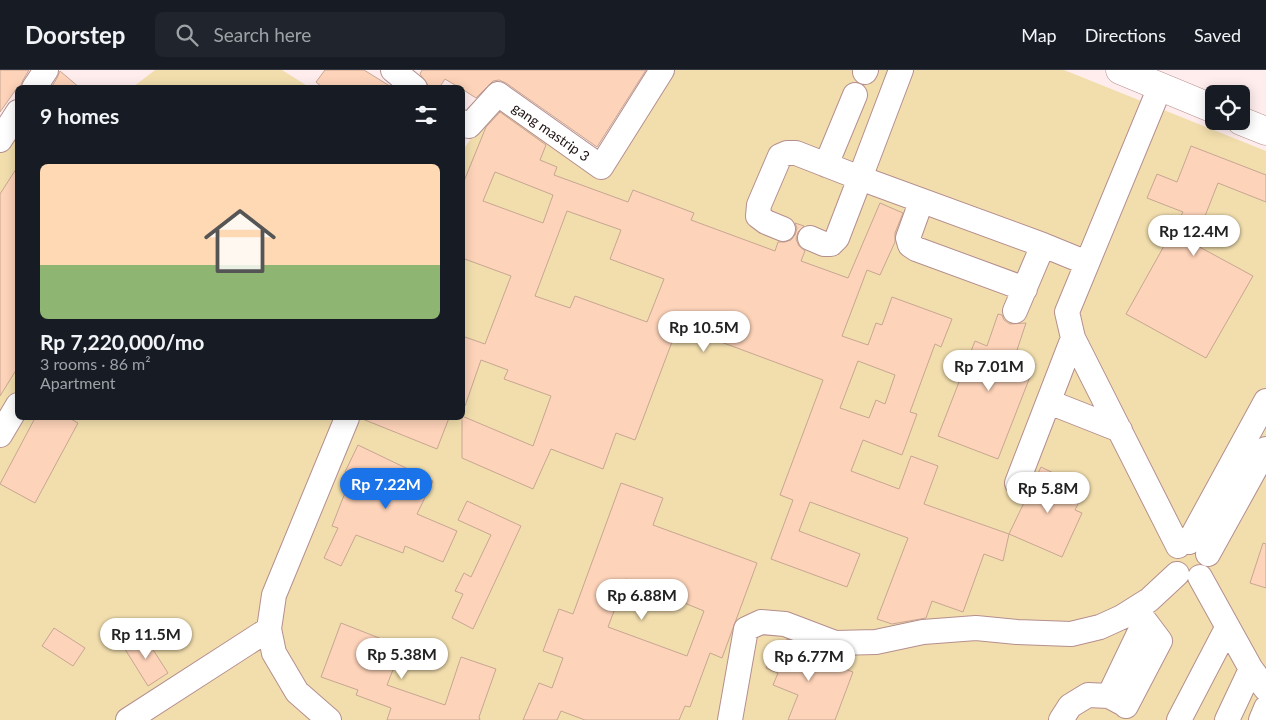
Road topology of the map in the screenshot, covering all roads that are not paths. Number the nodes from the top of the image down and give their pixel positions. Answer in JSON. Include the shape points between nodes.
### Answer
{"nodes":[{"id":1,"x":46,"y":70,"type":"edge"},
{"id":2,"x":393,"y":70,"type":"edge"},
{"id":3,"x":662,"y":70,"type":"edge"},
{"id":4,"x":901,"y":70,"type":"edge"},
{"id":5,"x":1120,"y":70,"type":"edge"},
{"id":6,"x":36,"y":85,"type":"edge"},
{"id":7,"x":411,"y":85,"type":"edge"},
{"id":8,"x":1160,"y":87,"type":"junction"},
{"id":9,"x":855,"y":95,"type":"dead end"},
{"id":10,"x":1205,"y":105,"type":"edge"},
{"id":11,"x":15,"y":117,"type":"edge"},
{"id":12,"x":465,"y":124,"type":"edge"},
{"id":13,"x":1250,"y":125,"type":"edge"},
{"id":14,"x":1266,"y":131,"type":"edge"},
{"id":15,"x":0,"y":140,"type":"edge"},
{"id":16,"x":826,"y":165,"type":"junction"},
{"id":17,"x":860,"y":178,"type":"junction"},
{"id":18,"x":921,"y":202,"type":"junction"},
{"id":19,"x":783,"y":229,"type":"dead end"},
{"id":20,"x":810,"y":238,"type":"dead end"},
{"id":21,"x":1043,"y":245,"type":"junction"},
{"id":22,"x":1088,"y":263,"type":"junction"},
{"id":23,"x":1024,"y":289,"type":"junction"},
{"id":24,"x":1015,"y":311,"type":"dead end"},
{"id":25,"x":1073,"y":338,"type":"junction"},
{"id":26,"x":1049,"y":402,"type":"junction"},
{"id":27,"x":1264,"y":409,"type":"edge"},
{"id":28,"x":15,"y":410,"type":"edge"},
{"id":29,"x":346,"y":420,"type":"edge"},
{"id":30,"x":1120,"y":430,"type":"junction"},
{"id":31,"x":0,"y":435,"type":"edge"},
{"id":32,"x":1266,"y":449,"type":"edge"},
{"id":33,"x":1017,"y":483,"type":"dead end"},
{"id":34,"x":1192,"y":547,"type":"junction"},
{"id":35,"x":1177,"y":574,"type":"junction"},
{"id":36,"x":1200,"y":576,"type":"junction"},
{"id":37,"x":1147,"y":611,"type":"junction"},
{"id":38,"x":1228,"y":628,"type":"junction"},
{"id":39,"x":269,"y":629,"type":"junction"},
{"id":40,"x":1250,"y":669,"type":"junction"},
{"id":41,"x":1266,"y":689,"type":"edge"},
{"id":42,"x":1123,"y":707,"type":"edge"},
{"id":43,"x":1266,"y":708,"type":"edge"},
{"id":44,"x":128,"y":720,"type":"edge"},
{"id":45,"x":329,"y":720,"type":"edge"},
{"id":46,"x":730,"y":720,"type":"edge"},
{"id":47,"x":1062,"y":720,"type":"edge"},
{"id":48,"x":1179,"y":720,"type":"edge"},
{"id":49,"x":1227,"y":720,"type":"edge"},
{"id":50,"x":1261,"y":720,"type":"edge"}],
"edges":[{"from":1,"to":6,"type":"street"},
{"from":2,"to":7,"type":"street"},
{"from":3,"to":12,"type":"street","name":"gang mastrip 3","via":[[601,167],[498,94],[469,126]]},
{"from":4,"to":17,"type":"street"},
{"from":5,"to":8,"type":"main road"},
{"from":8,"to":10,"type":"main road"},
{"from":8,"to":22,"type":"street"},
{"from":9,"to":16,"type":"street"},
{"from":11,"to":15,"type":"street"},
{"from":13,"to":14,"type":"main road"},
{"from":16,"to":17,"type":"street"},
{"from":16,"to":19,"type":"street","via":[[796,153],[780,156],[759,205],[758,216]]},
{"from":17,"to":18,"type":"street"},
{"from":17,"to":20,"type":"street","via":[[837,238],[831,244],[824,244]]},
{"from":18,"to":21,"type":"street"},
{"from":18,"to":23,"type":"street","via":[[908,238],[910,245]]},
{"from":21,"to":22,"type":"street"},
{"from":21,"to":23,"type":"street"},
{"from":22,"to":25,"type":"street","via":[[1067,312]]},
{"from":23,"to":24,"type":"street"},
{"from":25,"to":26,"type":"street"},
{"from":25,"to":30,"type":"street"},
{"from":26,"to":30,"type":"street"},
{"from":26,"to":33,"type":"street"},
{"from":27,"to":34,"type":"street"},
{"from":28,"to":31,"type":"street"},
{"from":29,"to":39,"type":"street","via":[[274,595]]},
{"from":30,"to":34,"type":"street"},
{"from":32,"to":34,"type":"street"},
{"from":34,"to":35,"type":"street","via":[[1174,551],[1171,563]]},
{"from":34,"to":36,"type":"street","via":[[1208,566]]},
{"from":35,"to":36,"type":"street","via":[[1188,579]]},
{"from":35,"to":37,"type":"street"},
{"from":36,"to":38,"type":"street"},
{"from":37,"to":42,"type":"street"},
{"from":37,"to":46,"type":"street","via":[[1071,634],[976,628],[924,632],[876,642],[835,643],[785,624],[761,622],[746,629]]},
{"from":38,"to":40,"type":"street"},
{"from":38,"to":48,"type":"street"},
{"from":39,"to":44,"type":"street"},
{"from":39,"to":45,"type":"street","via":[[274,653],[297,692]]},
{"from":40,"to":41,"type":"street"},
{"from":40,"to":49,"type":"street"},
{"from":42,"to":47,"type":"street","via":[[1088,695],[1070,706]]},
{"from":43,"to":50,"type":"street"}]}
